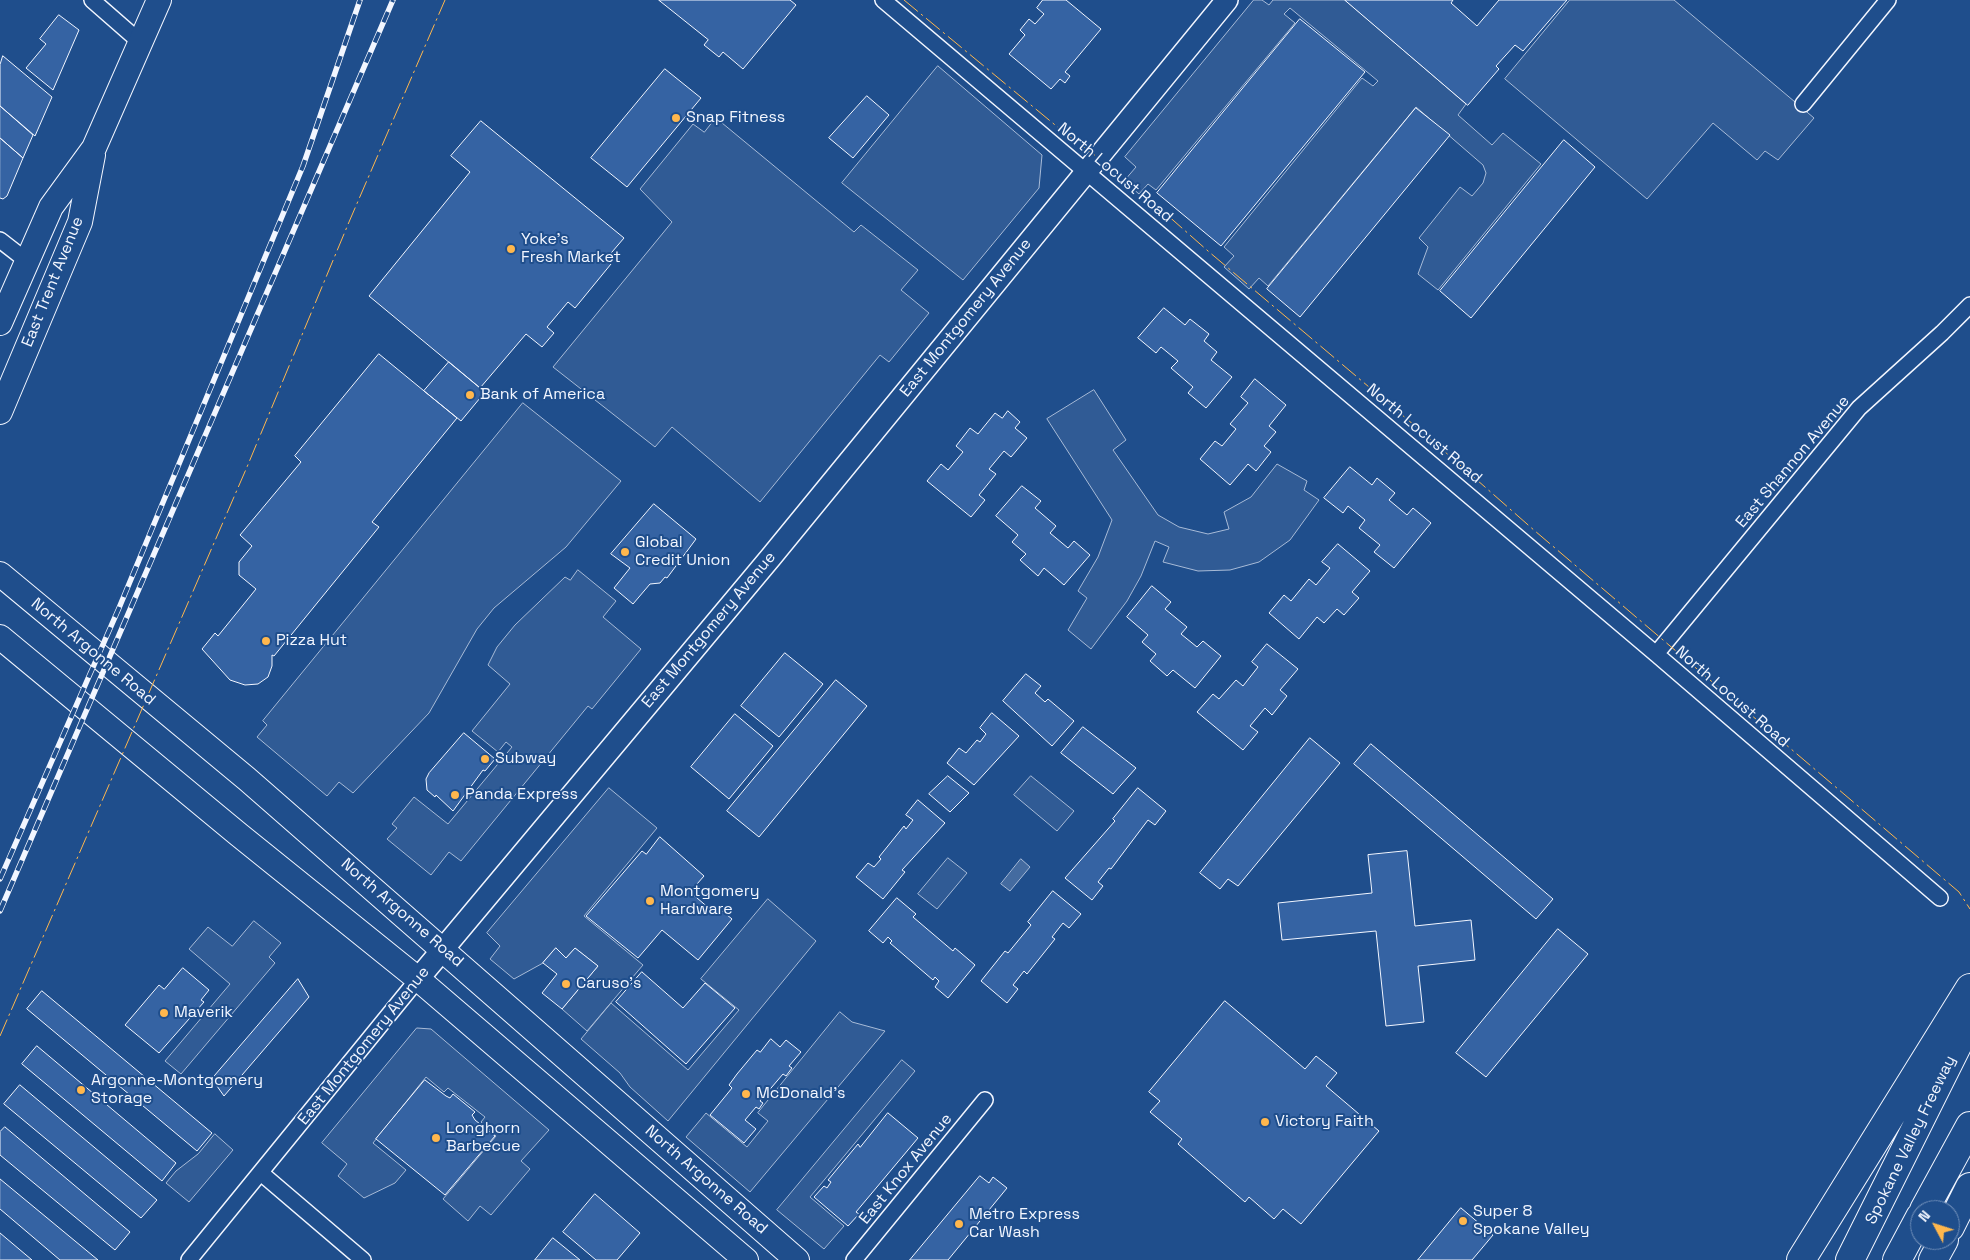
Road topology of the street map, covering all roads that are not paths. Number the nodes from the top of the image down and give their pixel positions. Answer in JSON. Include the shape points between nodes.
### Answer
{"nodes":[{"id":1,"x":92,"y":0,"type":"edge"},
{"id":2,"x":159,"y":0,"type":"edge"},
{"id":3,"x":882,"y":0,"type":"edge"},
{"id":4,"x":1227,"y":0,"type":"edge"},
{"id":5,"x":1888,"y":0,"type":"edge"},
{"id":6,"x":140,"y":42,"type":"junction"},
{"id":7,"x":1803,"y":104,"type":"dead end"},
{"id":8,"x":94,"y":148,"type":"junction"},
{"id":9,"x":1087,"y":172,"type":"junction"},
{"id":10,"x":0,"y":240,"type":"edge"},
{"id":11,"x":28,"y":261,"type":"junction"},
{"id":12,"x":1970,"y":304,"type":"edge"},
{"id":13,"x":0,"y":323,"type":"edge"},
{"id":14,"x":0,"y":412,"type":"edge"},
{"id":15,"x":0,"y":574,"type":"edge"},
{"id":16,"x":0,"y":637,"type":"edge"},
{"id":17,"x":1656,"y":654,"type":"junction"},
{"id":18,"x":1940,"y":898,"type":"dead end"},
{"id":19,"x":443,"y":949,"type":"junction"},
{"id":20,"x":418,"y":979,"type":"junction"},
{"id":21,"x":1970,"y":988,"type":"edge"},
{"id":22,"x":1970,"y":1020,"type":"edge"},
{"id":23,"x":985,"y":1100,"type":"dead end"},
{"id":24,"x":1970,"y":1126,"type":"edge"},
{"id":25,"x":260,"y":1173,"type":"junction"},
{"id":26,"x":1970,"y":1187,"type":"edge"},
{"id":27,"x":1929,"y":1200,"type":"edge"},
{"id":28,"x":1960,"y":1207,"type":"edge"},
{"id":29,"x":1910,"y":1236,"type":"edge"},
{"id":30,"x":189,"y":1260,"type":"edge"},
{"id":31,"x":363,"y":1260,"type":"edge"},
{"id":32,"x":746,"y":1260,"type":"edge"},
{"id":33,"x":797,"y":1260,"type":"edge"},
{"id":34,"x":854,"y":1260,"type":"edge"},
{"id":35,"x":1801,"y":1260,"type":"edge"},
{"id":36,"x":1850,"y":1260,"type":"edge"},
{"id":37,"x":1897,"y":1260,"type":"edge"}],
"edges":[{"from":1,"to":6,"type":"street"},
{"from":2,"to":6,"type":"main road","name":"East Trent Avenue"},
{"from":3,"to":9,"type":"street","name":"North Locust Road"},
{"from":4,"to":9,"type":"main road","name":"East Montgomery Avenue"},
{"from":5,"to":7,"type":"street"},
{"from":6,"to":8,"type":"main road","name":"East Trent Avenue"},
{"from":8,"to":11,"type":"main road","name":"East Trent Avenue","via":[[51,207]]},
{"from":8,"to":14,"type":"main road","name":"East Trent Avenue","via":[[80,222]]},
{"from":9,"to":17,"type":"street","name":"North Locust Road"},
{"from":9,"to":19,"type":"main road","name":"East Montgomery Avenue"},
{"from":10,"to":11,"type":"street"},
{"from":11,"to":13,"type":"main road","name":"East Trent Avenue"},
{"from":12,"to":17,"type":"street","name":"East Shannon Avenue","via":[[1859,408]]},
{"from":15,"to":19,"type":"main road","name":"North Argonne Road","via":[[247,779]]},
{"from":16,"to":20,"type":"main road"},
{"from":17,"to":18,"type":"street","name":"North Locust Road"},
{"from":19,"to":20,"type":"main road","name":"East Montgomery Avenue"},
{"from":19,"to":33,"type":"main road","name":"North Argonne Road"},
{"from":20,"to":25,"type":"street","name":"East Montgomery Avenue"},
{"from":20,"to":32,"type":"main road"},
{"from":21,"to":35,"type":"highway"},
{"from":22,"to":36,"type":"highway","name":"Spokane Valley Freeway"},
{"from":23,"to":34,"type":"street","name":"East Knox Avenue"},
{"from":24,"to":27,"type":"highway"},
{"from":25,"to":30,"type":"street","name":"East Montgomery Avenue"},
{"from":25,"to":31,"type":"street"},
{"from":26,"to":28,"type":"highway"},
{"from":29,"to":37,"type":"highway"}]}
